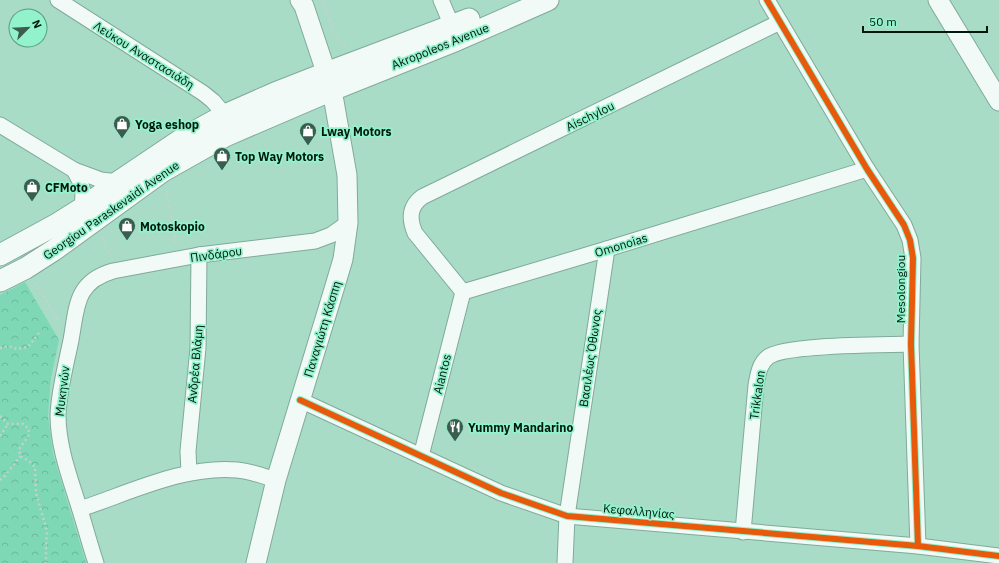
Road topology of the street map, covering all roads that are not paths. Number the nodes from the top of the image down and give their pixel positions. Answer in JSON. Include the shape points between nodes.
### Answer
{"nodes":[{"id":1,"x":58,"y":0,"type":"edge"},
{"id":2,"x":441,"y":0,"type":"edge"},
{"id":3,"x":514,"y":0,"type":"edge"},
{"id":4,"x":548,"y":0,"type":"edge"},
{"id":5,"x":767,"y":0,"type":"edge"},
{"id":6,"x":938,"y":0,"type":"edge"},
{"id":7,"x":302,"y":2,"type":"edge"},
{"id":8,"x":780,"y":22,"type":"junction"},
{"id":9,"x":452,"y":26,"type":"junction"},
{"id":10,"x":329,"y":81,"type":"junction"},
{"id":11,"x":999,"y":101,"type":"edge"},
{"id":12,"x":224,"y":115,"type":"junction"},
{"id":13,"x":0,"y":125,"type":"edge"},
{"id":14,"x":867,"y":169,"type":"junction"},
{"id":15,"x":74,"y":170,"type":"junction"},
{"id":16,"x":118,"y":182,"type":"junction"},
{"id":17,"x":90,"y":214,"type":"junction"},
{"id":18,"x":348,"y":223,"type":"junction"},
{"id":19,"x":607,"y":249,"type":"junction"},
{"id":20,"x":0,"y":255,"type":"edge"},
{"id":21,"x":199,"y":255,"type":"junction"},
{"id":22,"x":0,"y":281,"type":"edge"},
{"id":23,"x":85,"y":288,"type":"joint"},
{"id":24,"x":462,"y":292,"type":"junction"},
{"id":25,"x":911,"y":344,"type":"junction"},
{"id":26,"x":300,"y":400,"type":"junction"},
{"id":27,"x":421,"y":456,"type":"junction"},
{"id":28,"x":189,"y":472,"type":"junction"},
{"id":29,"x":276,"y":480,"type":"junction"},
{"id":30,"x":80,"y":509,"type":"junction"},
{"id":31,"x":567,"y":516,"type":"junction"},
{"id":32,"x":742,"y":532,"type":"junction"},
{"id":33,"x":918,"y":546,"type":"junction"},
{"id":34,"x":999,"y":556,"type":"edge"},
{"id":35,"x":261,"y":560,"type":"edge"},
{"id":36,"x":96,"y":563,"type":"edge"},
{"id":37,"x":566,"y":563,"type":"edge"}],
"edges":[{"from":1,"to":12,"type":"street","name":"Λεύκου Αναστασιάδη","via":[[203,92]]},
{"from":2,"to":9,"type":"street"},
{"from":3,"to":9,"type":"main road","name":"Akropoleos Avenue"},
{"from":4,"to":10,"type":"main road","name":"Akropoleos Avenue","via":[[457,40]]},
{"from":5,"to":8,"type":"street","name":"Mesolongiou"},
{"from":6,"to":11,"type":"street"},
{"from":7,"to":10,"type":"street","name":"Παναγιώτη Κάσπη"},
{"from":8,"to":14,"type":"street","name":"Mesolongiou"},
{"from":8,"to":24,"type":"street","name":"Aischylou","via":[[416,202],[410,218],[415,233]]},
{"from":9,"to":10,"type":"main road","name":"Akropoleos Avenue","via":[[360,60]]},
{"from":10,"to":12,"type":"main road","name":"Georgiou Paraskevaidi Avenue","via":[[275,93]]},
{"from":10,"to":17,"type":"main road","name":"Georgiou Paraskevaidi Avenue","via":[[225,136]]},
{"from":10,"to":18,"type":"street","name":"Παναγιώτη Κάσπη","via":[[346,168]]},
{"from":12,"to":16,"type":"main road","name":"Georgiou Paraskevaidi Avenue","via":[[185,137]]},
{"from":13,"to":15,"type":"street"},
{"from":14,"to":19,"type":"street","name":"Omonoias"},
{"from":14,"to":25,"type":"street","name":"Mesolongiou","via":[[904,225],[910,240],[913,258]]},
{"from":15,"to":16,"type":"street","via":[[101,180]]},
{"from":15,"to":17,"type":"street","via":[[81,183]]},
{"from":16,"to":17,"type":"main road","name":"Georgiou Paraskevaidi Avenue"},
{"from":17,"to":20,"type":"main road","name":"Georgiou Paraskevaidi Avenue","via":[[57,224]]},
{"from":17,"to":22,"type":"main road","name":"Georgiou Paraskevaidi Avenue","via":[[73,238]]},
{"from":18,"to":21,"type":"street","name":"Πινδάρου","via":[[331,235],[315,241]]},
{"from":18,"to":26,"type":"street","name":"Παναγιώτη Κάσπη","via":[[336,286]]},
{"from":19,"to":24,"type":"street","name":"Omonoias"},
{"from":19,"to":31,"type":"street","name":"Βασιλέως Όθωνος"},
{"from":21,"to":23,"type":"street","name":"Πινδάρου","via":[[101,275]]},
{"from":21,"to":28,"type":"street","name":"Ανδρέα Βλάμη","via":[[198,348],[189,444]]},
{"from":23,"to":30,"type":"street","name":"Μυκηνών","via":[[76,306],[58,416],[62,451]]},
{"from":24,"to":27,"type":"street","name":"Aiantos"},
{"from":25,"to":32,"type":"street","name":"Trikkalon","via":[[804,348],[772,354],[762,363],[756,385]]},
{"from":25,"to":33,"type":"street","name":"Mesolongiou"},
{"from":26,"to":27,"type":"street","name":"Κεφαλληνίας"},
{"from":26,"to":29,"type":"street","name":"Παναγιώτη Κάσπη"},
{"from":27,"to":31,"type":"street","name":"Κεφαλληνίας","via":[[501,493]]},
{"from":28,"to":29,"type":"street","via":[[239,470]]},
{"from":28,"to":30,"type":"street"},
{"from":29,"to":35,"type":"street","name":"Παναγιώτη Κάσπη"},
{"from":30,"to":36,"type":"street","name":"Μυκηνών"},
{"from":31,"to":32,"type":"street","name":"Κεφαλληνίας"},
{"from":31,"to":37,"type":"street","name":"Βασιλέως Όθωνος"},
{"from":32,"to":33,"type":"street","name":"Κεφαλληνίας"},
{"from":33,"to":34,"type":"street","name":"Κεφαλληνίας"}]}
